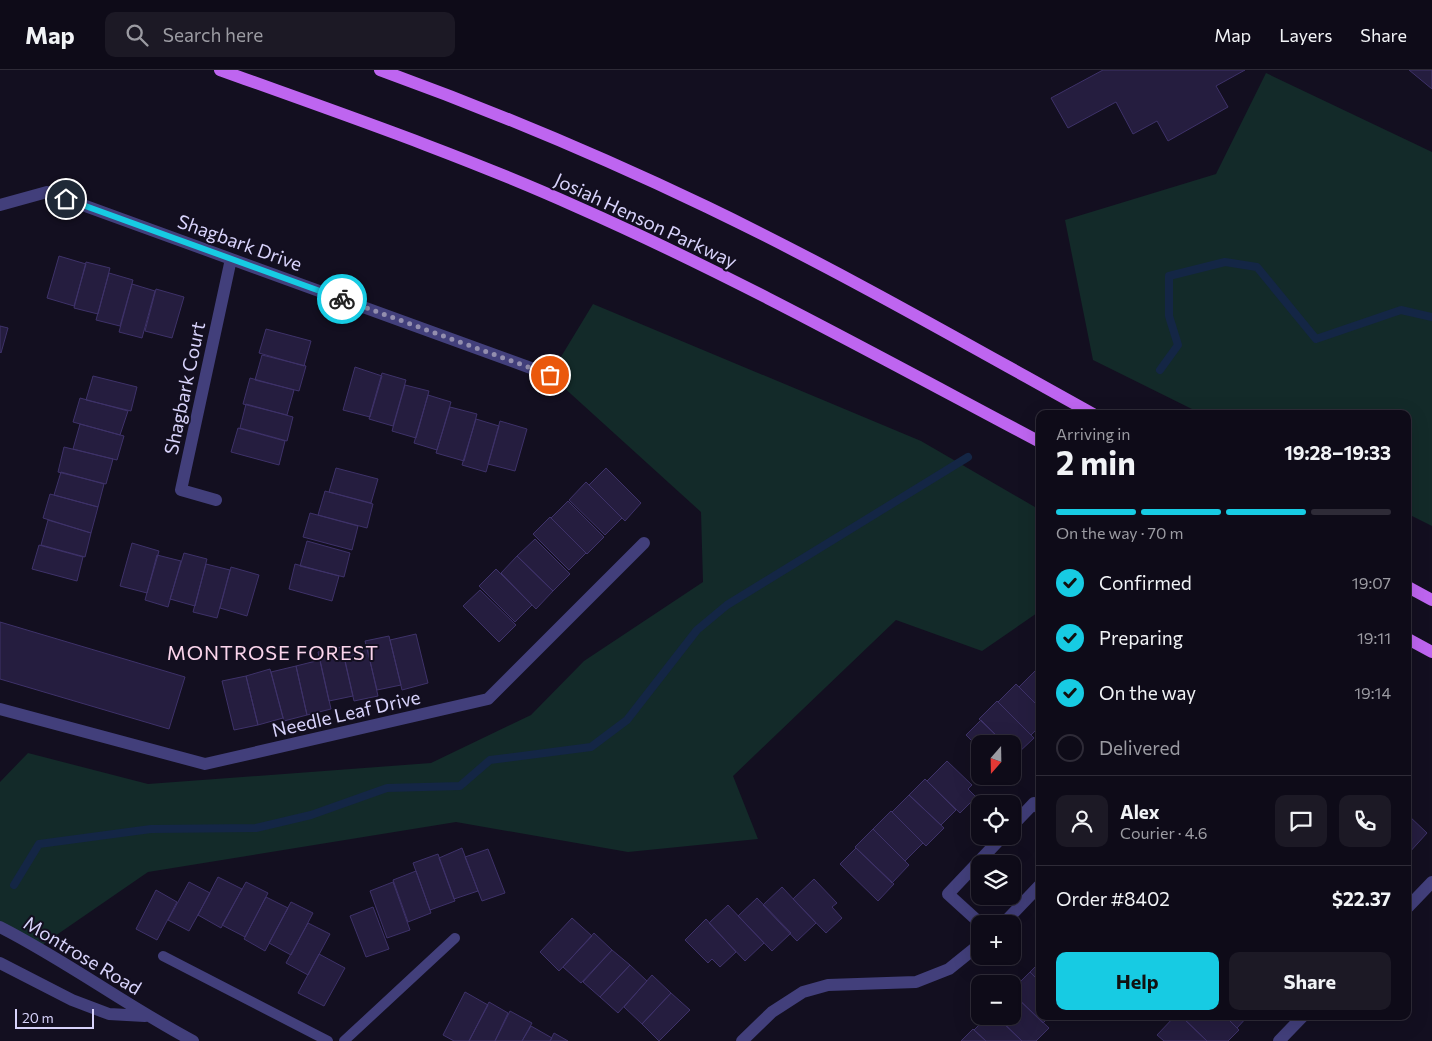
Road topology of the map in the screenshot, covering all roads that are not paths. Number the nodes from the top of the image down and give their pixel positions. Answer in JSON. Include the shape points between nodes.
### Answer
{"nodes":[{"id":1,"x":220,"y":70,"type":"edge"},
{"id":2,"x":380,"y":70,"type":"edge"},
{"id":3,"x":0,"y":205,"type":"edge"},
{"id":4,"x":231,"y":259,"type":"junction"},
{"id":5,"x":550,"y":375,"type":"dead end"},
{"id":6,"x":1086,"y":410,"type":"edge"},
{"id":7,"x":1036,"y":440,"type":"edge"},
{"id":8,"x":216,"y":500,"type":"dead end"},
{"id":9,"x":644,"y":543,"type":"dead end"},
{"id":10,"x":1411,"y":589,"type":"edge"},
{"id":11,"x":1432,"y":600,"type":"edge"},
{"id":12,"x":1411,"y":641,"type":"edge"},
{"id":13,"x":1432,"y":652,"type":"edge"},
{"id":14,"x":0,"y":709,"type":"edge"},
{"id":15,"x":1036,"y":805,"type":"edge"},
{"id":16,"x":1021,"y":818,"type":"edge"},
{"id":17,"x":994,"y":845,"type":"edge"},
{"id":18,"x":1432,"y":882,"type":"edge"},
{"id":19,"x":1036,"y":889,"type":"edge"},
{"id":20,"x":1411,"y":904,"type":"edge"},
{"id":21,"x":971,"y":915,"type":"edge"},
{"id":22,"x":1012,"y":915,"type":"edge"},
{"id":23,"x":0,"y":927,"type":"edge"},
{"id":24,"x":455,"y":938,"type":"dead end"},
{"id":25,"x":971,"y":952,"type":"edge"},
{"id":26,"x":163,"y":956,"type":"dead end"},
{"id":27,"x":0,"y":963,"type":"edge"},
{"id":28,"x":145,"y":1016,"type":"junction"},
{"id":29,"x":1298,"y":1020,"type":"edge"},
{"id":30,"x":193,"y":1041,"type":"edge"},
{"id":31,"x":328,"y":1041,"type":"edge"},
{"id":32,"x":344,"y":1041,"type":"edge"},
{"id":33,"x":742,"y":1041,"type":"edge"},
{"id":34,"x":1279,"y":1041,"type":"edge"}],
"edges":[{"from":1,"to":7,"type":"main road","name":"Josiah Henson Parkway","via":[[452,154],[575,206],[713,271]]},
{"from":2,"to":6,"type":"main road","name":"Josiah Henson Parkway","via":[[511,120],[708,208],[836,272]]},
{"from":3,"to":4,"type":"street","name":"Shagbark Drive","via":[[47,192]]},
{"from":4,"to":5,"type":"street","name":"Shagbark Drive"},
{"from":4,"to":8,"type":"street","name":"Shagbark Court","via":[[181,490]]},
{"from":9,"to":14,"type":"street","name":"Needle Leaf Drive","via":[[488,699],[206,764]]},
{"from":10,"to":11,"type":"main road"},
{"from":12,"to":13,"type":"main road"},
{"from":15,"to":16,"type":"street"},
{"from":17,"to":21,"type":"street","via":[[948,894]]},
{"from":18,"to":20,"type":"street"},
{"from":19,"to":22,"type":"street"},
{"from":23,"to":28,"type":"street","name":"Montrose Road","via":[[57,958]]},
{"from":24,"to":32,"type":"lane"},
{"from":25,"to":33,"type":"street","via":[[949,970],[916,982],[828,985],[803,992],[772,1012]]},
{"from":26,"to":31,"type":"lane"},
{"from":27,"to":28,"type":"street","name":"Montrose Road","via":[[72,1000],[109,1014]]},
{"from":28,"to":30,"type":"street","name":"Montrose Road"},
{"from":29,"to":34,"type":"street"}]}
